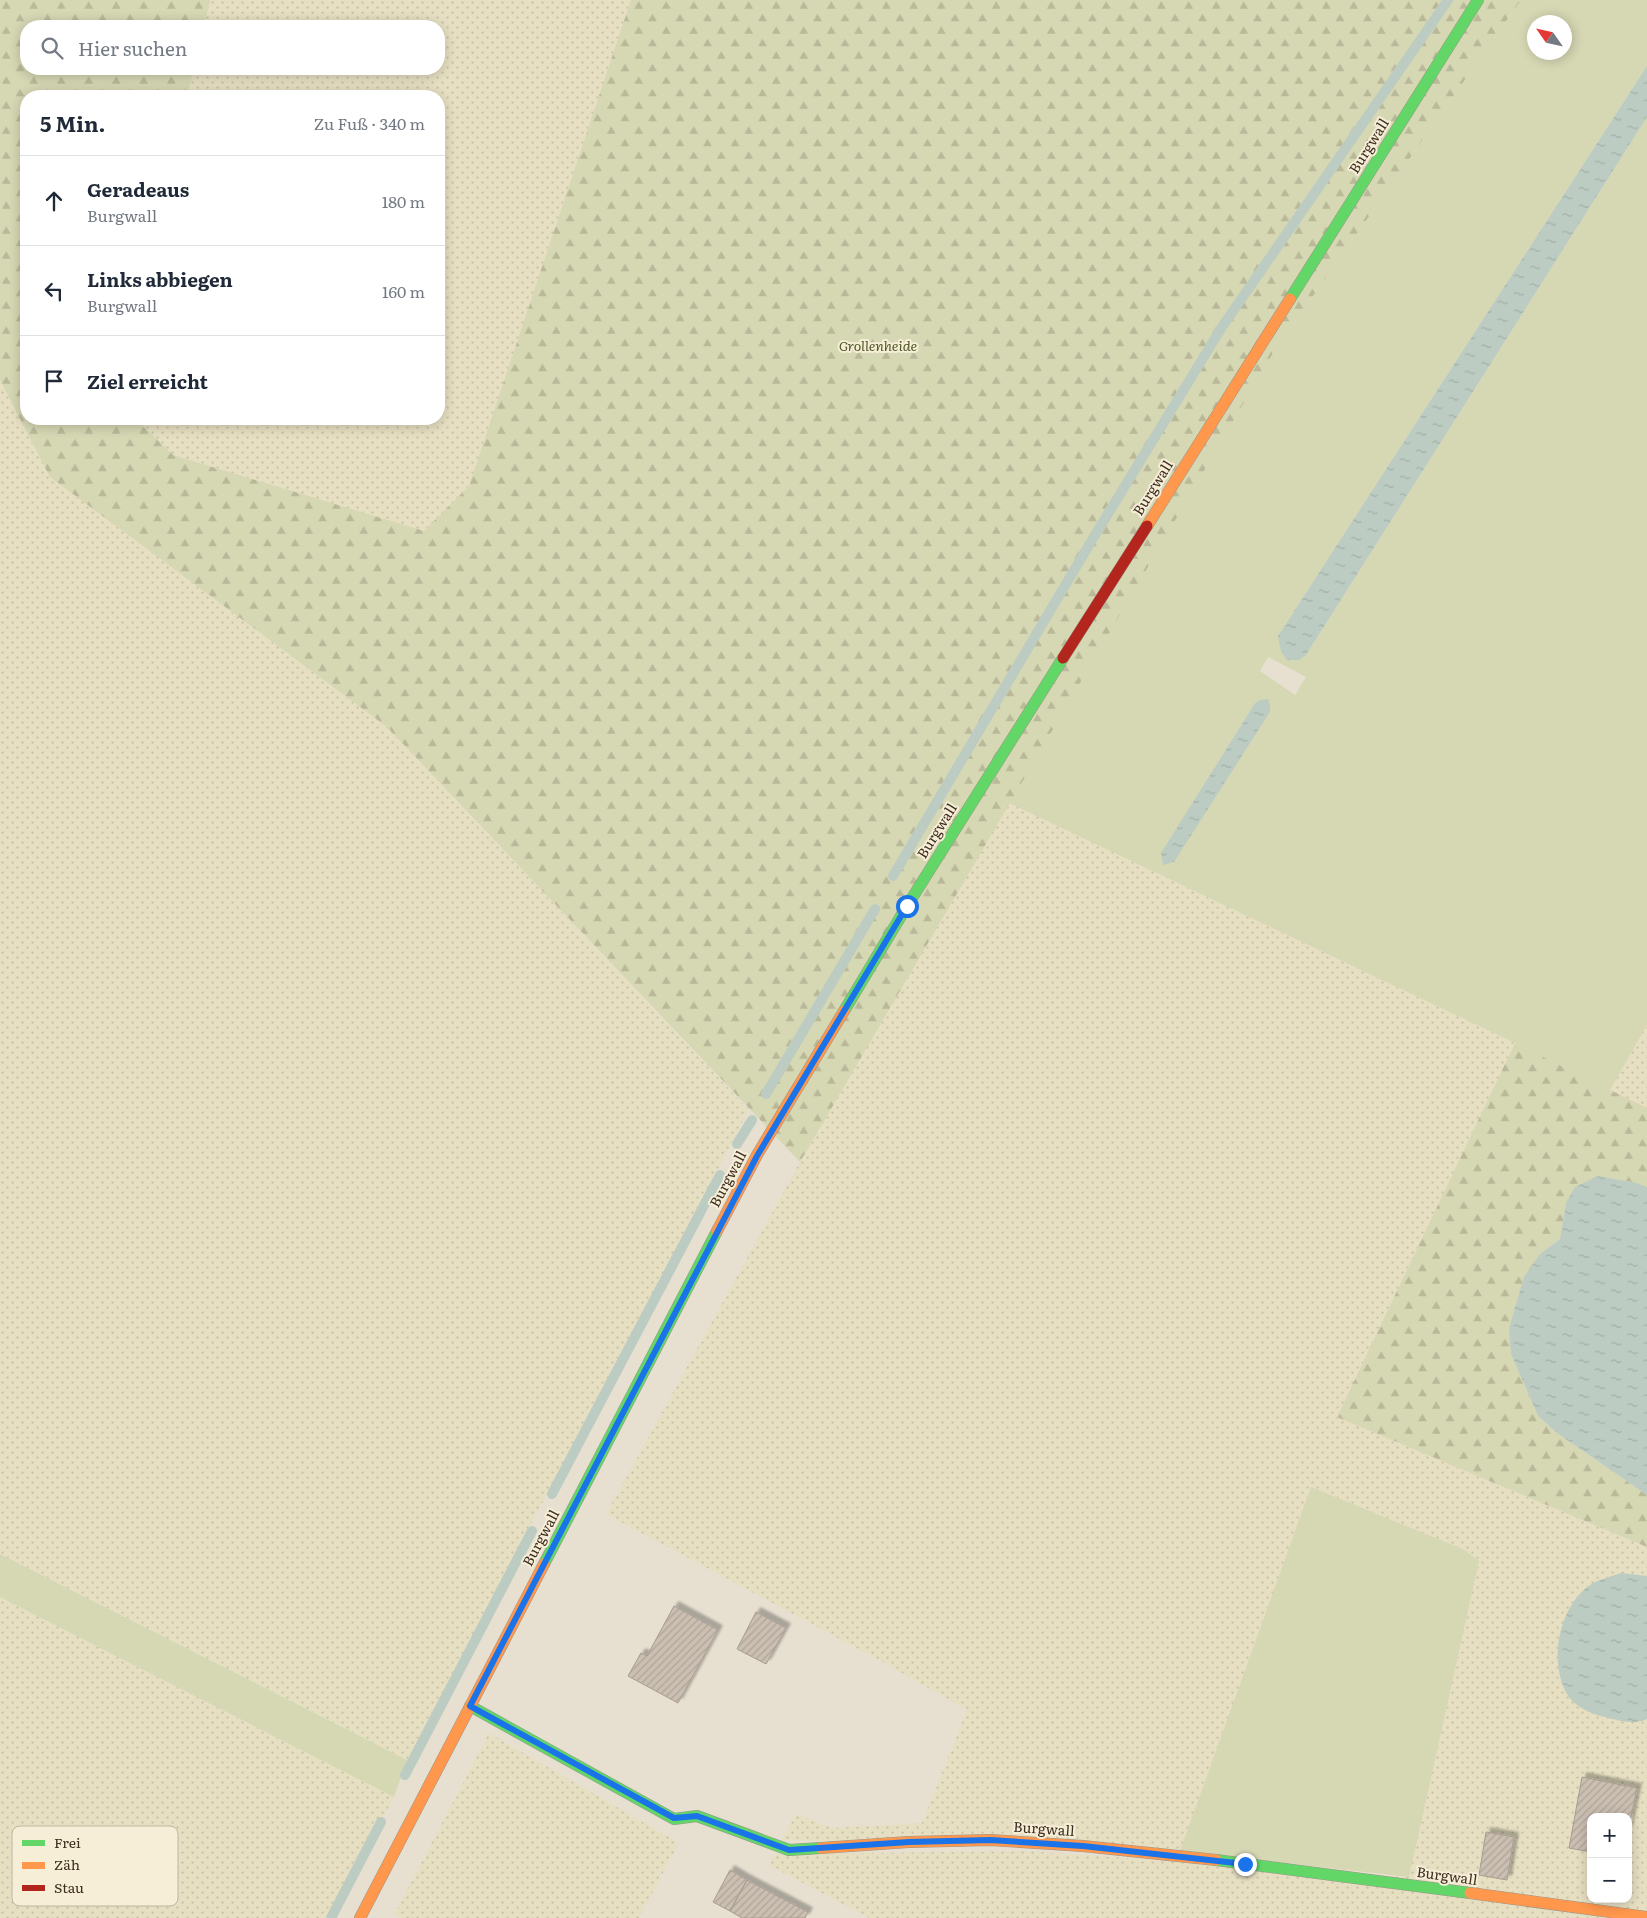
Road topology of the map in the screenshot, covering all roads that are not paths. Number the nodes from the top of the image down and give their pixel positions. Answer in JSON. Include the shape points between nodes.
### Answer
{"nodes":[{"id":1,"x":1478,"y":0,"type":"edge"},
{"id":2,"x":470,"y":1706,"type":"junction"},
{"id":3,"x":1647,"y":1917,"type":"edge"},
{"id":4,"x":360,"y":1918,"type":"edge"}],
"edges":[{"from":1,"to":2,"type":"street","name":"Burgwall","via":[[907,906],[757,1156]]},
{"from":2,"to":3,"type":"street","name":"Burgwall","via":[[674,1818],[697,1816],[789,1850],[990,1840],[1083,1846]]},
{"from":2,"to":4,"type":"street","name":"Burgwall"}]}
